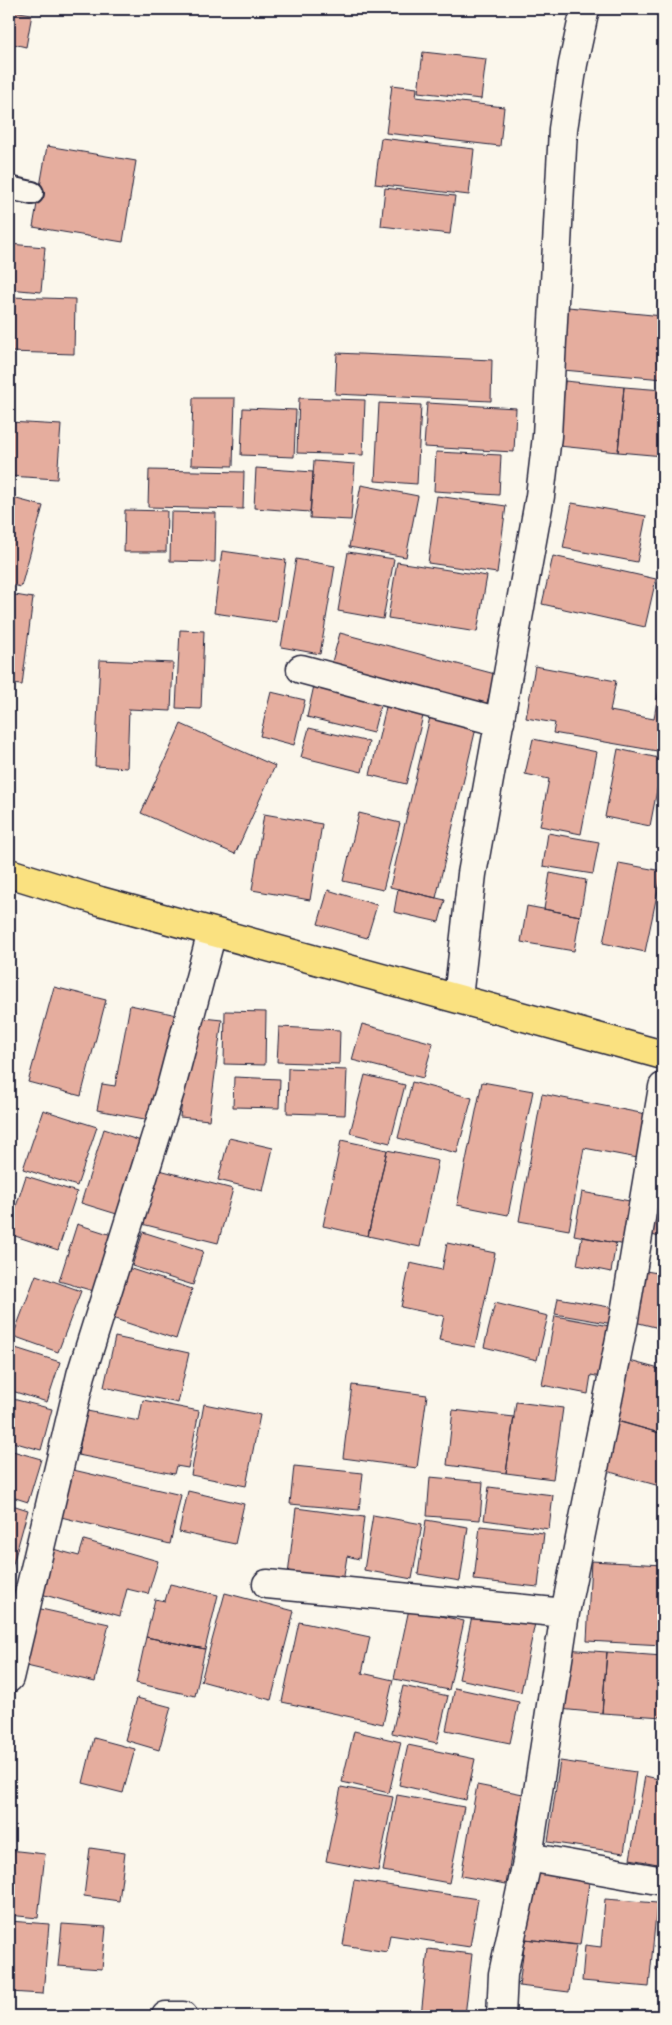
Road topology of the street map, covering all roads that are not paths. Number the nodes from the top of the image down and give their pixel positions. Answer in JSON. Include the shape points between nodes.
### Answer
{"nodes":[{"id":1,"x":585,"y":9,"type":"edge"},
{"id":2,"x":9,"y":188,"type":"edge"},
{"id":3,"x":32,"y":192,"type":"dead end"},
{"id":4,"x":301,"y":669,"type":"dead end"},
{"id":5,"x":500,"y":722,"type":"junction"},
{"id":6,"x":9,"y":873,"type":"edge"},
{"id":7,"x":212,"y":932,"type":"junction"},
{"id":8,"x":458,"y":998,"type":"junction"},
{"id":9,"x":663,"y":1055,"type":"edge"},
{"id":10,"x":663,"y":1087,"type":"edge"},
{"id":11,"x":267,"y":1584,"type":"dead end"},
{"id":12,"x":565,"y":1614,"type":"junction"},
{"id":13,"x":9,"y":1678,"type":"edge"},
{"id":14,"x":528,"y":1856,"type":"junction"},
{"id":15,"x":663,"y":1881,"type":"edge"},
{"id":16,"x":166,"y":2016,"type":"edge"},
{"id":17,"x":183,"y":2016,"type":"edge"},
{"id":18,"x":501,"y":2016,"type":"edge"}],
"edges":[{"from":1,"to":5,"type":"street","via":[[563,129],[546,445],[540,496]]},
{"from":2,"to":3,"type":"lane"},
{"from":4,"to":5,"type":"street"},
{"from":5,"to":8,"type":"street","via":[[472,874]]},
{"from":6,"to":7,"type":"main road"},
{"from":7,"to":8,"type":"main road"},
{"from":7,"to":13,"type":"street","via":[[170,1091],[80,1374]]},
{"from":8,"to":9,"type":"main road"},
{"from":10,"to":12,"type":"street","via":[[624,1319]]},
{"from":11,"to":12,"type":"street"},
{"from":12,"to":14,"type":"street"},
{"from":14,"to":15,"type":"street"},
{"from":14,"to":18,"type":"street","via":[[503,1974]]},
{"from":16,"to":17,"type":"street"}]}
